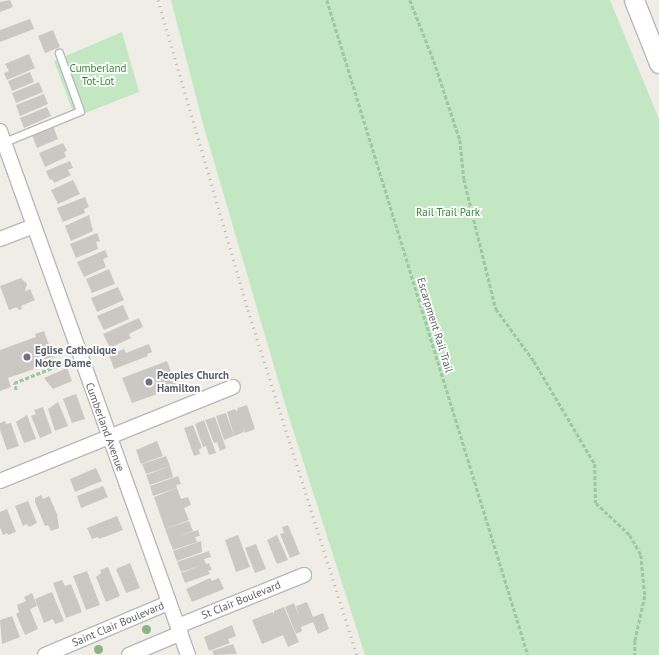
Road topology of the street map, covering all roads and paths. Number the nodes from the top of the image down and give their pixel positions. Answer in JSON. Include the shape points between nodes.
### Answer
{"nodes":[{"id":1,"x":327,"y":0,"type":"edge"},
{"id":2,"x":410,"y":0,"type":"edge"},
{"id":3,"x":634,"y":0,"type":"edge"},
{"id":4,"x":59,"y":53,"type":"dead end"},
{"id":5,"x":659,"y":63,"type":"edge"},
{"id":6,"x":2,"y":136,"type":"edge"},
{"id":7,"x":34,"y":226,"type":"junction"},
{"id":8,"x":0,"y":239,"type":"edge"},
{"id":9,"x":67,"y":362,"type":"dead end"},
{"id":10,"x":233,"y":387,"type":"dead end"},
{"id":11,"x":16,"y":390,"type":"dead end"},
{"id":12,"x":109,"y":437,"type":"junction"},
{"id":13,"x":0,"y":481,"type":"edge"},
{"id":14,"x":304,"y":575,"type":"dead end"},
{"id":15,"x":168,"y":603,"type":"junction"},
{"id":16,"x":179,"y":629,"type":"junction"},
{"id":17,"x":45,"y":655,"type":"edge"},
{"id":18,"x":129,"y":655,"type":"edge"},
{"id":19,"x":188,"y":655,"type":"edge"},
{"id":20,"x":528,"y":655,"type":"edge"},
{"id":21,"x":635,"y":655,"type":"edge"}],
"edges":[{"from":1,"to":20,"type":"path","name":"Escarpment Rail Trail"},
{"from":2,"to":21,"type":"path","via":[[434,61],[460,140],[465,186],[496,309],[534,361],[595,464],[596,503],[630,535],[641,555],[645,596],[635,641]]},
{"from":3,"to":5,"type":"main road"},
{"from":4,"to":6,"type":"lane","via":[[80,111]]},
{"from":6,"to":7,"type":"street","name":"Cumberland Avenue"},
{"from":7,"to":8,"type":"street"},
{"from":7,"to":12,"type":"street","name":"Cumberland Avenue"},
{"from":9,"to":11,"type":"path","via":[[14,383]]},
{"from":10,"to":12,"type":"street"},
{"from":12,"to":13,"type":"street"},
{"from":12,"to":15,"type":"street","name":"Cumberland Avenue"},
{"from":14,"to":16,"type":"street","name":"St Clair Boulevard"},
{"from":15,"to":16,"type":"street","name":"Cumberland Avenue"},
{"from":15,"to":17,"type":"street","name":"Saint Clair Boulevard"},
{"from":16,"to":18,"type":"street"},
{"from":16,"to":19,"type":"street","name":"Cumberland Avenue"}]}
